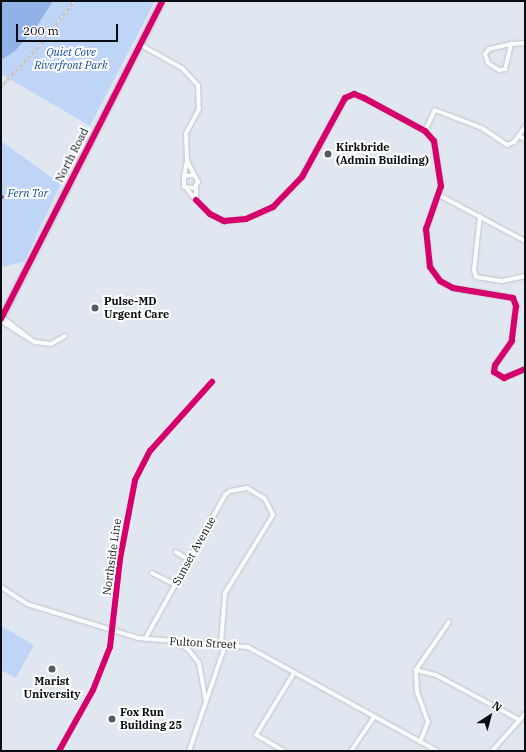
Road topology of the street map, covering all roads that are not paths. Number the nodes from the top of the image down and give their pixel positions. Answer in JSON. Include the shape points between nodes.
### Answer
{"nodes":[{"id":1,"x":162,"y":1,"type":"edge"},
{"id":2,"x":525,"y":42,"type":"edge"},
{"id":3,"x":139,"y":44,"type":"junction"},
{"id":4,"x":511,"y":44,"type":"junction"},
{"id":5,"x":525,"y":127,"type":"edge"},
{"id":6,"x":425,"y":131,"type":"junction"},
{"id":7,"x":519,"y":136,"type":"junction"},
{"id":8,"x":525,"y":139,"type":"edge"},
{"id":9,"x":187,"y":161,"type":"junction"},
{"id":10,"x":194,"y":175,"type":"junction"},
{"id":11,"x":184,"y":176,"type":"junction"},
{"id":12,"x":196,"y":187,"type":"junction"},
{"id":13,"x":187,"y":189,"type":"junction"},
{"id":14,"x":439,"y":195,"type":"junction"},
{"id":15,"x":196,"y":200,"type":"junction"},
{"id":16,"x":480,"y":216,"type":"junction"},
{"id":17,"x":525,"y":240,"type":"edge"},
{"id":18,"x":525,"y":276,"type":"edge"},
{"id":19,"x":1,"y":319,"type":"edge"},
{"id":20,"x":65,"y":336,"type":"dead end"},
{"id":21,"x":525,"y":369,"type":"edge"},
{"id":22,"x":176,"y":552,"type":"dead end"},
{"id":23,"x":189,"y":560,"type":"junction"},
{"id":24,"x":152,"y":573,"type":"dead end"},
{"id":25,"x":176,"y":585,"type":"junction"},
{"id":26,"x":1,"y":587,"type":"edge"},
{"id":27,"x":449,"y":622,"type":"dead end"},
{"id":28,"x":145,"y":639,"type":"junction"},
{"id":29,"x":170,"y":641,"type":"junction"},
{"id":30,"x":220,"y":643,"type":"junction"},
{"id":31,"x":226,"y":643,"type":"junction"},
{"id":32,"x":416,"y":670,"type":"junction"},
{"id":33,"x":294,"y":672,"type":"junction"},
{"id":34,"x":203,"y":710,"type":"junction"},
{"id":35,"x":525,"y":714,"type":"edge"},
{"id":36,"x":374,"y":717,"type":"junction"},
{"id":37,"x":520,"y":720,"type":"junction"},
{"id":38,"x":420,"y":742,"type":"junction"},
{"id":39,"x":189,"y":751,"type":"edge"},
{"id":40,"x":284,"y":751,"type":"edge"},
{"id":41,"x":351,"y":751,"type":"edge"},
{"id":42,"x":436,"y":751,"type":"edge"},
{"id":43,"x":492,"y":751,"type":"edge"}],
"edges":[{"from":1,"to":3,"type":"highway","name":"North Road"},
{"from":2,"to":4,"type":"street"},
{"from":3,"to":9,"type":"street","via":[[182,68],[198,85],[201,101],[186,133]]},
{"from":3,"to":19,"type":"highway","name":"North Road"},
{"from":4,"to":4,"type":"street","via":[[489,49],[485,54],[488,63],[499,70],[505,69]]},
{"from":5,"to":7,"type":"street"},
{"from":6,"to":7,"type":"street","via":[[435,110],[482,128],[507,145]]},
{"from":6,"to":14,"type":"street","via":[[438,152],[441,177]]},
{"from":6,"to":15,"type":"street","via":[[364,98],[350,94],[344,99],[302,177],[279,203],[258,215],[232,221],[216,218]]},
{"from":7,"to":8,"type":"street"},
{"from":9,"to":10,"type":"street"},
{"from":9,"to":11,"type":"street"},
{"from":10,"to":11,"type":"street"},
{"from":10,"to":12,"type":"street","via":[[197,179]]},
{"from":11,"to":13,"type":"street","via":[[182,183]]},
{"from":12,"to":13,"type":"street"},
{"from":12,"to":15,"type":"street"},
{"from":13,"to":15,"type":"street"},
{"from":14,"to":16,"type":"street"},
{"from":14,"to":21,"type":"street","via":[[429,216],[425,234],[432,271],[440,281],[454,288],[513,298],[516,306],[512,342],[495,365],[494,372],[504,378]]},
{"from":16,"to":17,"type":"street"},
{"from":16,"to":18,"type":"street","via":[[474,270],[476,277],[502,281]]},
{"from":19,"to":20,"type":"street","via":[[33,342],[48,344]]},
{"from":22,"to":23,"type":"street"},
{"from":23,"to":25,"type":"street","name":"Sunset Avenue"},
{"from":23,"to":30,"type":"street","name":"Sunset Avenue","via":[[225,495],[239,488],[260,494],[269,504],[273,515],[228,587],[222,611]]},
{"from":24,"to":25,"type":"street"},
{"from":25,"to":28,"type":"street","name":"Sunset Avenue"},
{"from":26,"to":28,"type":"street","name":"Fulton Street","via":[[27,604]]},
{"from":27,"to":32,"type":"street"},
{"from":28,"to":29,"type":"street","name":"Fulton Street"},
{"from":29,"to":30,"type":"street","name":"Fulton Street"},
{"from":29,"to":34,"type":"street","via":[[185,647],[198,663],[204,683]]},
{"from":30,"to":31,"type":"street","name":"Fulton Street"},
{"from":31,"to":33,"type":"street","name":"Fulton Street","via":[[248,647]]},
{"from":31,"to":34,"type":"street"},
{"from":32,"to":37,"type":"street","via":[[436,675]]},
{"from":32,"to":38,"type":"street","via":[[417,691],[428,722]]},
{"from":33,"to":36,"type":"street","name":"Fulton Street"},
{"from":33,"to":40,"type":"street","via":[[256,734]]},
{"from":34,"to":39,"type":"street"},
{"from":35,"to":37,"type":"street"},
{"from":36,"to":38,"type":"street","name":"Fulton Street"},
{"from":36,"to":41,"type":"street"},
{"from":37,"to":43,"type":"street"},
{"from":38,"to":42,"type":"street","name":"Fulton Street"}]}
